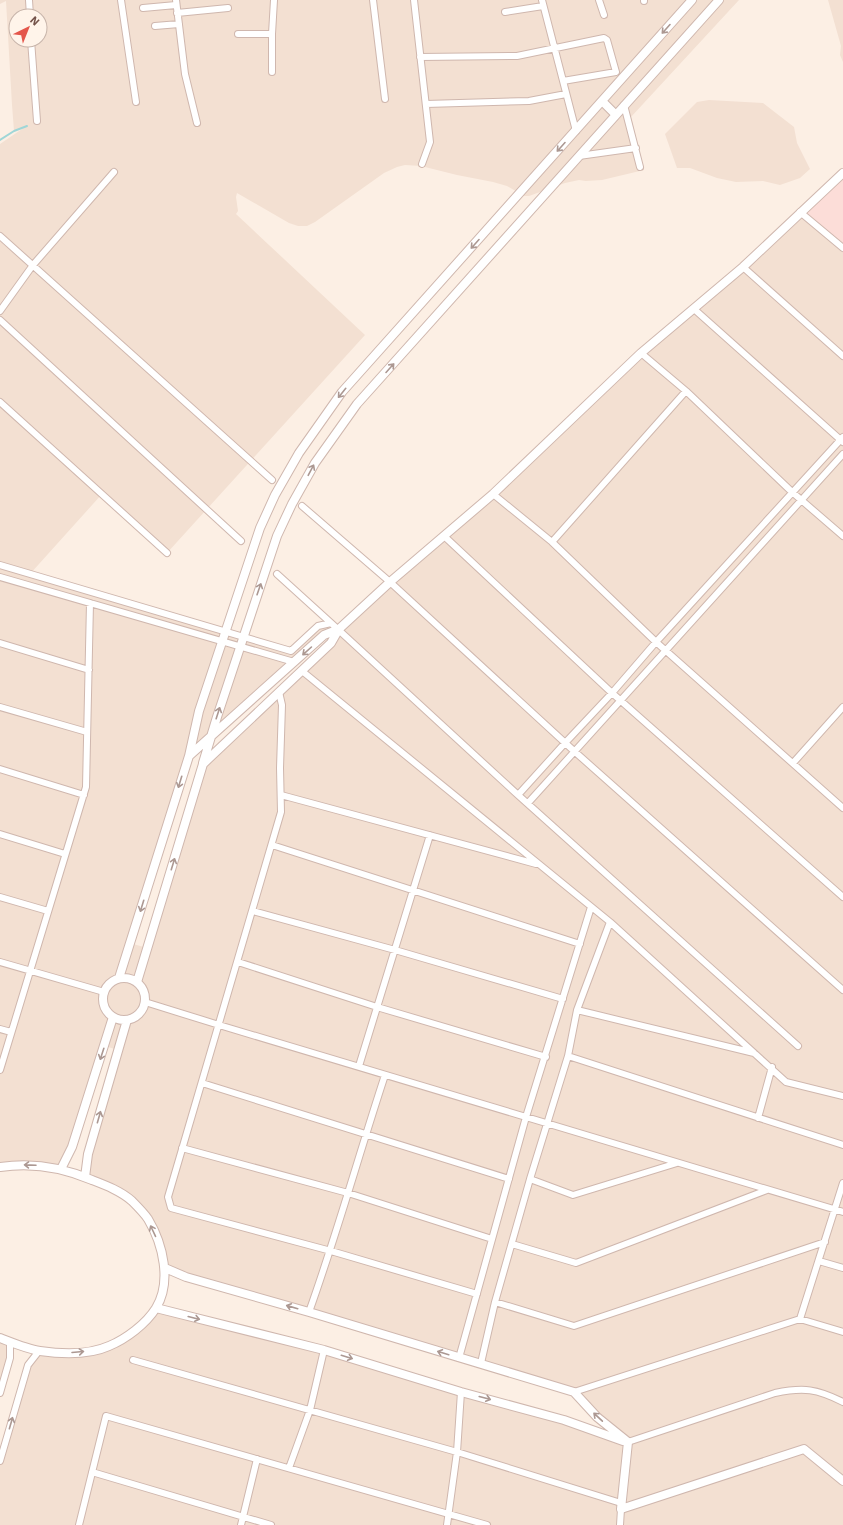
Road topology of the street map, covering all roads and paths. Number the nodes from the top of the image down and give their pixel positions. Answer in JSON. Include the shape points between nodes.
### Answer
{"nodes":[{"id":1,"x":121,"y":0,"type":"edge"},
{"id":2,"x":274,"y":0,"type":"edge"},
{"id":3,"x":373,"y":0,"type":"edge"},
{"id":4,"x":414,"y":0,"type":"edge"},
{"id":5,"x":599,"y":0,"type":"edge"},
{"id":6,"x":692,"y":0,"type":"edge"},
{"id":7,"x":719,"y":0,"type":"edge"},
{"id":8,"x":176,"y":2,"type":"edge"},
{"id":9,"x":542,"y":3,"type":"edge"},
{"id":10,"x":142,"y":8,"type":"dead end"},
{"id":11,"x":228,"y":8,"type":"dead end"},
{"id":12,"x":505,"y":12,"type":"dead end"},
{"id":13,"x":177,"y":13,"type":"junction"},
{"id":14,"x":604,"y":14,"type":"dead end"},
{"id":15,"x":179,"y":24,"type":"junction"},
{"id":16,"x":155,"y":26,"type":"dead end"},
{"id":17,"x":238,"y":34,"type":"dead end"},
{"id":18,"x":272,"y":34,"type":"junction"},
{"id":19,"x":32,"y":48,"type":"edge"},
{"id":20,"x":554,"y":49,"type":"junction"},
{"id":21,"x":420,"y":57,"type":"junction"},
{"id":22,"x":272,"y":72,"type":"dead end"},
{"id":23,"x":563,"y":81,"type":"junction"},
{"id":24,"x":566,"y":94,"type":"junction"},
{"id":25,"x":385,"y":100,"type":"dead end"},
{"id":26,"x":602,"y":101,"type":"junction"},
{"id":27,"x":136,"y":102,"type":"dead end"},
{"id":28,"x":426,"y":104,"type":"junction"},
{"id":29,"x":624,"y":105,"type":"junction"},
{"id":30,"x":616,"y":114,"type":"junction"},
{"id":31,"x":37,"y":121,"type":"dead end"},
{"id":32,"x":197,"y":123,"type":"dead end"},
{"id":33,"x":576,"y":131,"type":"junction"},
{"id":34,"x":636,"y":148,"type":"junction"},
{"id":35,"x":579,"y":156,"type":"junction"},
{"id":36,"x":422,"y":164,"type":"dead end"},
{"id":37,"x":640,"y":167,"type":"dead end"},
{"id":38,"x":114,"y":172,"type":"dead end"},
{"id":39,"x":843,"y":173,"type":"edge"},
{"id":40,"x":800,"y":212,"type":"junction"},
{"id":41,"x":0,"y":236,"type":"edge"},
{"id":42,"x":843,"y":248,"type":"edge"},
{"id":43,"x":33,"y":265,"type":"junction"},
{"id":44,"x":743,"y":266,"type":"junction"},
{"id":45,"x":694,"y":309,"type":"junction"},
{"id":46,"x":0,"y":311,"type":"edge"},
{"id":47,"x":0,"y":320,"type":"edge"},
{"id":48,"x":641,"y":353,"type":"junction"},
{"id":49,"x":843,"y":356,"type":"edge"},
{"id":50,"x":686,"y":391,"type":"junction"},
{"id":51,"x":0,"y":402,"type":"edge"},
{"id":52,"x":842,"y":439,"type":"edge"},
{"id":53,"x":843,"y":454,"type":"edge"},
{"id":54,"x":272,"y":480,"type":"dead end"},
{"id":55,"x":792,"y":492,"type":"junction"},
{"id":56,"x":493,"y":494,"type":"junction"},
{"id":57,"x":802,"y":500,"type":"junction"},
{"id":58,"x":302,"y":506,"type":"dead end"},
{"id":59,"x":444,"y":536,"type":"junction"},
{"id":60,"x":843,"y":536,"type":"edge"},
{"id":61,"x":241,"y":541,"type":"dead end"},
{"id":62,"x":552,"y":542,"type":"junction"},
{"id":63,"x":167,"y":553,"type":"dead end"},
{"id":64,"x":0,"y":565,"type":"edge"},
{"id":65,"x":277,"y":574,"type":"dead end"},
{"id":66,"x":0,"y":577,"type":"edge"},
{"id":67,"x":390,"y":582,"type":"junction"},
{"id":68,"x":90,"y":603,"type":"junction"},
{"id":69,"x":330,"y":622,"type":"junction"},
{"id":70,"x":339,"y":629,"type":"junction"},
{"id":71,"x":225,"y":631,"type":"junction"},
{"id":72,"x":244,"y":637,"type":"junction"},
{"id":73,"x":222,"y":641,"type":"junction"},
{"id":74,"x":656,"y":642,"type":"junction"},
{"id":75,"x":0,"y":643,"type":"edge"},
{"id":76,"x":240,"y":646,"type":"junction"},
{"id":77,"x":666,"y":650,"type":"junction"},
{"id":78,"x":294,"y":662,"type":"junction"},
{"id":79,"x":89,"y":670,"type":"junction"},
{"id":80,"x":302,"y":671,"type":"junction"},
{"id":81,"x":279,"y":692,"type":"junction"},
{"id":82,"x":612,"y":693,"type":"junction"},
{"id":83,"x":620,"y":700,"type":"junction"},
{"id":84,"x":0,"y":707,"type":"edge"},
{"id":85,"x":843,"y":707,"type":"edge"},
{"id":86,"x":87,"y":732,"type":"junction"},
{"id":87,"x":211,"y":736,"type":"junction"},
{"id":88,"x":565,"y":742,"type":"junction"},
{"id":89,"x":574,"y":751,"type":"junction"},
{"id":90,"x":189,"y":756,"type":"junction"},
{"id":91,"x":793,"y":763,"type":"junction"},
{"id":92,"x":203,"y":764,"type":"junction"},
{"id":93,"x":0,"y":769,"type":"edge"},
{"id":94,"x":518,"y":794,"type":"junction"},
{"id":95,"x":84,"y":795,"type":"junction"},
{"id":96,"x":281,"y":795,"type":"junction"},
{"id":97,"x":528,"y":803,"type":"junction"},
{"id":98,"x":843,"y":808,"type":"edge"},
{"id":99,"x":0,"y":834,"type":"edge"},
{"id":100,"x":430,"y":835,"type":"junction"},
{"id":101,"x":272,"y":845,"type":"junction"},
{"id":102,"x":65,"y":854,"type":"junction"},
{"id":103,"x":539,"y":864,"type":"junction"},
{"id":104,"x":413,"y":891,"type":"junction"},
{"id":105,"x":0,"y":898,"type":"edge"},
{"id":106,"x":843,"y":898,"type":"edge"},
{"id":107,"x":591,"y":907,"type":"junction"},
{"id":108,"x":48,"y":911,"type":"junction"},
{"id":109,"x":253,"y":911,"type":"junction"},
{"id":110,"x":610,"y":922,"type":"junction"},
{"id":111,"x":580,"y":944,"type":"junction"},
{"id":112,"x":395,"y":950,"type":"junction"},
{"id":113,"x":0,"y":962,"type":"edge"},
{"id":114,"x":238,"y":962,"type":"junction"},
{"id":115,"x":29,"y":971,"type":"junction"},
{"id":116,"x":119,"y":978,"type":"junction"},
{"id":117,"x":138,"y":982,"type":"junction"},
{"id":118,"x":843,"y":990,"type":"edge"},
{"id":119,"x":104,"y":992,"type":"junction"},
{"id":120,"x":563,"y":999,"type":"junction"},
{"id":121,"x":145,"y":1002,"type":"junction"},
{"id":122,"x":378,"y":1007,"type":"junction"},
{"id":123,"x":577,"y":1010,"type":"junction"},
{"id":124,"x":113,"y":1017,"type":"junction"},
{"id":125,"x":127,"y":1020,"type":"junction"},
{"id":126,"x":219,"y":1025,"type":"junction"},
{"id":127,"x":0,"y":1029,"type":"edge"},
{"id":128,"x":11,"y":1032,"type":"junction"},
{"id":129,"x":798,"y":1046,"type":"dead end"},
{"id":130,"x":756,"y":1054,"type":"junction"},
{"id":131,"x":546,"y":1056,"type":"junction"},
{"id":132,"x":568,"y":1056,"type":"junction"},
{"id":133,"x":359,"y":1066,"type":"junction"},
{"id":134,"x":772,"y":1067,"type":"junction"},
{"id":135,"x":0,"y":1070,"type":"edge"},
{"id":136,"x":385,"y":1075,"type":"junction"},
{"id":137,"x":202,"y":1083,"type":"junction"},
{"id":138,"x":843,"y":1096,"type":"edge"},
{"id":139,"x":526,"y":1117,"type":"junction"},
{"id":140,"x":758,"y":1118,"type":"junction"},
{"id":141,"x":547,"y":1123,"type":"junction"},
{"id":142,"x":366,"y":1135,"type":"junction"},
{"id":143,"x":843,"y":1145,"type":"edge"},
{"id":144,"x":182,"y":1148,"type":"junction"},
{"id":145,"x":677,"y":1162,"type":"junction"},
{"id":146,"x":0,"y":1167,"type":"edge"},
{"id":147,"x":61,"y":1169,"type":"junction"},
{"id":148,"x":85,"y":1177,"type":"junction"},
{"id":149,"x":508,"y":1179,"type":"junction"},
{"id":150,"x":530,"y":1180,"type":"junction"},
{"id":151,"x":843,"y":1182,"type":"edge"},
{"id":152,"x":766,"y":1190,"type":"junction"},
{"id":153,"x":348,"y":1192,"type":"junction"},
{"id":154,"x":835,"y":1210,"type":"junction"},
{"id":155,"x":843,"y":1212,"type":"edge"},
{"id":156,"x":492,"y":1239,"type":"junction"},
{"id":157,"x":825,"y":1242,"type":"junction"},
{"id":158,"x":512,"y":1244,"type":"junction"},
{"id":159,"x":331,"y":1251,"type":"junction"},
{"id":160,"x":819,"y":1261,"type":"junction"},
{"id":161,"x":165,"y":1268,"type":"junction"},
{"id":162,"x":843,"y":1268,"type":"edge"},
{"id":163,"x":478,"y":1294,"type":"junction"},
{"id":164,"x":495,"y":1302,"type":"junction"},
{"id":165,"x":156,"y":1308,"type":"junction"},
{"id":166,"x":309,"y":1312,"type":"junction"},
{"id":167,"x":800,"y":1319,"type":"junction"},
{"id":168,"x":843,"y":1332,"type":"edge"},
{"id":169,"x":0,"y":1338,"type":"edge"},
{"id":170,"x":10,"y":1342,"type":"junction"},
{"id":171,"x":324,"y":1350,"type":"junction"},
{"id":172,"x":39,"y":1351,"type":"junction"},
{"id":173,"x":459,"y":1358,"type":"junction"},
{"id":174,"x":133,"y":1360,"type":"dead end"},
{"id":175,"x":481,"y":1363,"type":"junction"},
{"id":176,"x":461,"y":1392,"type":"junction"},
{"id":177,"x":574,"y":1392,"type":"junction"},
{"id":178,"x":0,"y":1393,"type":"edge"},
{"id":179,"x":843,"y":1402,"type":"edge"},
{"id":180,"x":310,"y":1410,"type":"junction"},
{"id":181,"x":628,"y":1442,"type":"junction"},
{"id":182,"x":457,"y":1452,"type":"junction"},
{"id":183,"x":257,"y":1459,"type":"junction"},
{"id":184,"x":0,"y":1461,"type":"edge"},
{"id":185,"x":289,"y":1468,"type":"junction"},
{"id":186,"x":92,"y":1472,"type":"junction"},
{"id":187,"x":843,"y":1480,"type":"edge"},
{"id":188,"x":621,"y":1506,"type":"junction"},
{"id":189,"x":448,"y":1514,"type":"junction"},
{"id":190,"x":243,"y":1517,"type":"junction"},
{"id":191,"x":79,"y":1525,"type":"edge"},
{"id":192,"x":241,"y":1525,"type":"edge"},
{"id":193,"x":271,"y":1525,"type":"edge"},
{"id":194,"x":447,"y":1525,"type":"edge"},
{"id":195,"x":487,"y":1525,"type":"edge"},
{"id":196,"x":620,"y":1525,"type":"edge"}],
"edges":[{"from":1,"to":27,"type":"street"},
{"from":2,"to":18,"type":"street"},
{"from":3,"to":25,"type":"street"},
{"from":4,"to":21,"type":"street"},
{"from":5,"to":14,"type":"street"},
{"from":6,"to":26,"type":"street","one_way":true},
{"from":7,"to":29,"type":"street"},
{"from":8,"to":10,"type":"street"},
{"from":8,"to":13,"type":"street"},
{"from":9,"to":12,"type":"street"},
{"from":9,"to":20,"type":"street"},
{"from":11,"to":13,"type":"street"},
{"from":13,"to":15,"type":"street"},
{"from":15,"to":16,"type":"street"},
{"from":15,"to":32,"type":"street","via":[[185,74]]},
{"from":17,"to":18,"type":"street"},
{"from":18,"to":22,"type":"street"},
{"from":19,"to":31,"type":"street"},
{"from":20,"to":21,"type":"street","via":[[508,57]]},
{"from":20,"to":23,"type":"street"},
{"from":20,"to":23,"type":"street","via":[[604,38],[607,40],[616,72]]},
{"from":21,"to":28,"type":"street"},
{"from":23,"to":24,"type":"street"},
{"from":24,"to":28,"type":"street","via":[[529,101]]},
{"from":24,"to":33,"type":"street"},
{"from":26,"to":30,"type":"street"},
{"from":26,"to":33,"type":"street"},
{"from":28,"to":36,"type":"street","via":[[430,142]]},
{"from":29,"to":30,"type":"street"},
{"from":29,"to":34,"type":"street"},
{"from":30,"to":35,"type":"street"},
{"from":33,"to":71,"type":"street","one_way":true,"via":[[342,392],[299,453],[260,528]]},
{"from":34,"to":35,"type":"street"},
{"from":34,"to":37,"type":"street"},
{"from":72,"to":35,"type":"street","one_way":true,"via":[[277,536],[319,456],[357,404]]},
{"from":38,"to":43,"type":"street"},
{"from":39,"to":40,"type":"street"},
{"from":40,"to":42,"type":"street"},
{"from":40,"to":44,"type":"street"},
{"from":41,"to":43,"type":"street"},
{"from":43,"to":46,"type":"street"},
{"from":43,"to":54,"type":"street"},
{"from":44,"to":45,"type":"street"},
{"from":44,"to":49,"type":"street"},
{"from":45,"to":48,"type":"street"},
{"from":45,"to":52,"type":"street"},
{"from":47,"to":61,"type":"street"},
{"from":48,"to":50,"type":"street"},
{"from":48,"to":56,"type":"street"},
{"from":50,"to":55,"type":"street"},
{"from":50,"to":62,"type":"street"},
{"from":51,"to":63,"type":"street"},
{"from":52,"to":55,"type":"street"},
{"from":53,"to":57,"type":"street"},
{"from":55,"to":57,"type":"street"},
{"from":55,"to":74,"type":"street"},
{"from":56,"to":59,"type":"street"},
{"from":56,"to":62,"type":"street"},
{"from":57,"to":60,"type":"street"},
{"from":57,"to":77,"type":"street"},
{"from":58,"to":67,"type":"street"},
{"from":59,"to":67,"type":"street"},
{"from":59,"to":82,"type":"street"},
{"from":62,"to":74,"type":"street"},
{"from":64,"to":71,"type":"street"},
{"from":65,"to":69,"type":"street"},
{"from":66,"to":68,"type":"street"},
{"from":67,"to":70,"type":"street"},
{"from":67,"to":88,"type":"street"},
{"from":68,"to":73,"type":"street"},
{"from":68,"to":79,"type":"street"},
{"from":69,"to":70,"type":"street"},
{"from":69,"to":72,"type":"street","via":[[318,626],[291,651]]},
{"from":70,"to":78,"type":"street","one_way":true,"via":[[324,635]]},
{"from":70,"to":80,"type":"street","via":[[331,643]]},
{"from":70,"to":94,"type":"street"},
{"from":71,"to":72,"type":"street"},
{"from":71,"to":73,"type":"street"},
{"from":72,"to":76,"type":"street"},
{"from":73,"to":76,"type":"street"},
{"from":73,"to":90,"type":"street","via":[[199,711]]},
{"from":74,"to":77,"type":"street"},
{"from":74,"to":82,"type":"street"},
{"from":75,"to":79,"type":"street"},
{"from":76,"to":78,"type":"street"},
{"from":87,"to":76,"type":"street","one_way":true},
{"from":77,"to":83,"type":"street"},
{"from":77,"to":91,"type":"street"},
{"from":78,"to":87,"type":"street"},
{"from":79,"to":86,"type":"street"},
{"from":80,"to":81,"type":"street"},
{"from":80,"to":103,"type":"street"},
{"from":81,"to":92,"type":"street"},
{"from":81,"to":96,"type":"street","via":[[282,706]]},
{"from":82,"to":83,"type":"street"},
{"from":82,"to":88,"type":"street"},
{"from":83,"to":89,"type":"street"},
{"from":83,"to":106,"type":"street"},
{"from":84,"to":86,"type":"street"},
{"from":85,"to":91,"type":"street"},
{"from":86,"to":95,"type":"street"},
{"from":87,"to":90,"type":"street"},
{"from":87,"to":92,"type":"street"},
{"from":88,"to":89,"type":"street"},
{"from":88,"to":94,"type":"street"},
{"from":89,"to":97,"type":"street"},
{"from":89,"to":118,"type":"street"},
{"from":90,"to":116,"type":"street","one_way":true},
{"from":91,"to":98,"type":"street"},
{"from":117,"to":92,"type":"street","one_way":true},
{"from":93,"to":95,"type":"street"},
{"from":94,"to":97,"type":"street"},
{"from":95,"to":102,"type":"street"},
{"from":96,"to":100,"type":"street"},
{"from":96,"to":101,"type":"street","via":[[281,812]]},
{"from":97,"to":129,"type":"street"},
{"from":99,"to":102,"type":"street"},
{"from":100,"to":103,"type":"street"},
{"from":100,"to":104,"type":"street"},
{"from":101,"to":104,"type":"street"},
{"from":101,"to":109,"type":"street"},
{"from":102,"to":108,"type":"street"},
{"from":103,"to":107,"type":"street"},
{"from":104,"to":111,"type":"street"},
{"from":104,"to":112,"type":"street"},
{"from":105,"to":108,"type":"street"},
{"from":107,"to":110,"type":"street"},
{"from":107,"to":111,"type":"street"},
{"from":108,"to":115,"type":"street"},
{"from":109,"to":112,"type":"street"},
{"from":109,"to":114,"type":"street"},
{"from":110,"to":123,"type":"street"},
{"from":110,"to":130,"type":"street"},
{"from":111,"to":120,"type":"street"},
{"from":112,"to":120,"type":"street"},
{"from":112,"to":122,"type":"street"},
{"from":113,"to":115,"type":"street"},
{"from":114,"to":122,"type":"street"},
{"from":114,"to":126,"type":"street"},
{"from":115,"to":119,"type":"street"},
{"from":115,"to":128,"type":"street"},
{"from":116,"to":117,"type":"street","via":[[126,977]]},
{"from":116,"to":119,"type":"street","via":[[112,981]]},
{"from":117,"to":121,"type":"street","via":[[143,988]]},
{"from":119,"to":124,"type":"street","via":[[104,1006]]},
{"from":120,"to":131,"type":"street"},
{"from":121,"to":125,"type":"street","via":[[140,1014]]},
{"from":121,"to":126,"type":"street"},
{"from":122,"to":131,"type":"street"},
{"from":122,"to":133,"type":"street"},
{"from":123,"to":130,"type":"street"},
{"from":123,"to":132,"type":"street"},
{"from":124,"to":125,"type":"street"},
{"from":124,"to":147,"type":"street","one_way":true,"via":[[72,1147]]},
{"from":148,"to":125,"type":"street","one_way":true,"via":[[88,1154]]},
{"from":126,"to":133,"type":"street"},
{"from":126,"to":137,"type":"street"},
{"from":127,"to":128,"type":"street"},
{"from":128,"to":135,"type":"street"},
{"from":130,"to":134,"type":"street"},
{"from":131,"to":139,"type":"street"},
{"from":132,"to":140,"type":"street"},
{"from":132,"to":141,"type":"street"},
{"from":133,"to":136,"type":"street"},
{"from":134,"to":138,"type":"street","via":[[786,1082]]},
{"from":134,"to":140,"type":"street"},
{"from":136,"to":139,"type":"street"},
{"from":136,"to":142,"type":"street"},
{"from":137,"to":142,"type":"street"},
{"from":137,"to":144,"type":"street"},
{"from":139,"to":141,"type":"street"},
{"from":139,"to":149,"type":"street"},
{"from":140,"to":143,"type":"street"},
{"from":141,"to":145,"type":"street"},
{"from":141,"to":150,"type":"street"},
{"from":142,"to":149,"type":"street"},
{"from":142,"to":153,"type":"street"},
{"from":144,"to":153,"type":"street"},
{"from":144,"to":159,"type":"street","via":[[168,1197],[171,1208]]},
{"from":145,"to":150,"type":"street","via":[[573,1195]]},
{"from":145,"to":152,"type":"street"},
{"from":147,"to":146,"type":"street","one_way":true,"via":[[30,1165]]},
{"from":147,"to":148,"type":"street"},
{"from":161,"to":148,"type":"street","one_way":true,"via":[[158,1240],[147,1218],[130,1200],[110,1187]]},
{"from":149,"to":156,"type":"street"},
{"from":150,"to":158,"type":"street"},
{"from":151,"to":154,"type":"street"},
{"from":152,"to":154,"type":"street"},
{"from":152,"to":158,"type":"street","via":[[576,1263]]},
{"from":153,"to":156,"type":"street"},
{"from":153,"to":159,"type":"street"},
{"from":154,"to":155,"type":"street"},
{"from":154,"to":157,"type":"street"},
{"from":156,"to":163,"type":"street"},
{"from":157,"to":160,"type":"street"},
{"from":157,"to":164,"type":"street","via":[[574,1326]]},
{"from":158,"to":164,"type":"street"},
{"from":159,"to":163,"type":"street"},
{"from":159,"to":166,"type":"street"},
{"from":160,"to":162,"type":"street"},
{"from":160,"to":167,"type":"street"},
{"from":161,"to":165,"type":"street","via":[[163,1289]]},
{"from":166,"to":161,"type":"street","one_way":true,"via":[[186,1278]]},
{"from":163,"to":173,"type":"street"},
{"from":164,"to":175,"type":"street"},
{"from":165,"to":171,"type":"street","one_way":true},
{"from":172,"to":165,"type":"street","one_way":true,"via":[[70,1353],[109,1347],[144,1322]]},
{"from":173,"to":166,"type":"street","one_way":true},
{"from":167,"to":168,"type":"street"},
{"from":167,"to":177,"type":"street"},
{"from":169,"to":170,"type":"street"},
{"from":170,"to":172,"type":"street"},
{"from":170,"to":178,"type":"street","via":[[10,1358]]},
{"from":171,"to":176,"type":"street","one_way":true},
{"from":171,"to":180,"type":"street"},
{"from":184,"to":172,"type":"street","one_way":true,"via":[[28,1365]]},
{"from":173,"to":175,"type":"street"},
{"from":174,"to":180,"type":"street"},
{"from":175,"to":177,"type":"street"},
{"from":176,"to":181,"type":"street","one_way":true,"via":[[564,1420]]},
{"from":176,"to":182,"type":"street"},
{"from":181,"to":177,"type":"street","one_way":true,"via":[[597,1417]]},
{"from":179,"to":181,"type":"street","via":[[806,1389],[791,1390]]},
{"from":180,"to":182,"type":"street"},
{"from":180,"to":185,"type":"street"},
{"from":181,"to":188,"type":"street"},
{"from":182,"to":188,"type":"street"},
{"from":182,"to":189,"type":"street"},
{"from":183,"to":185,"type":"street"},
{"from":183,"to":186,"type":"street","via":[[106,1416]]},
{"from":183,"to":190,"type":"street"},
{"from":185,"to":189,"type":"street"},
{"from":186,"to":190,"type":"street"},
{"from":186,"to":191,"type":"street"},
{"from":187,"to":188,"type":"street","via":[[804,1449]]},
{"from":188,"to":196,"type":"street"},
{"from":189,"to":194,"type":"street"},
{"from":189,"to":195,"type":"street"},
{"from":190,"to":192,"type":"street"},
{"from":190,"to":193,"type":"street"}]}
